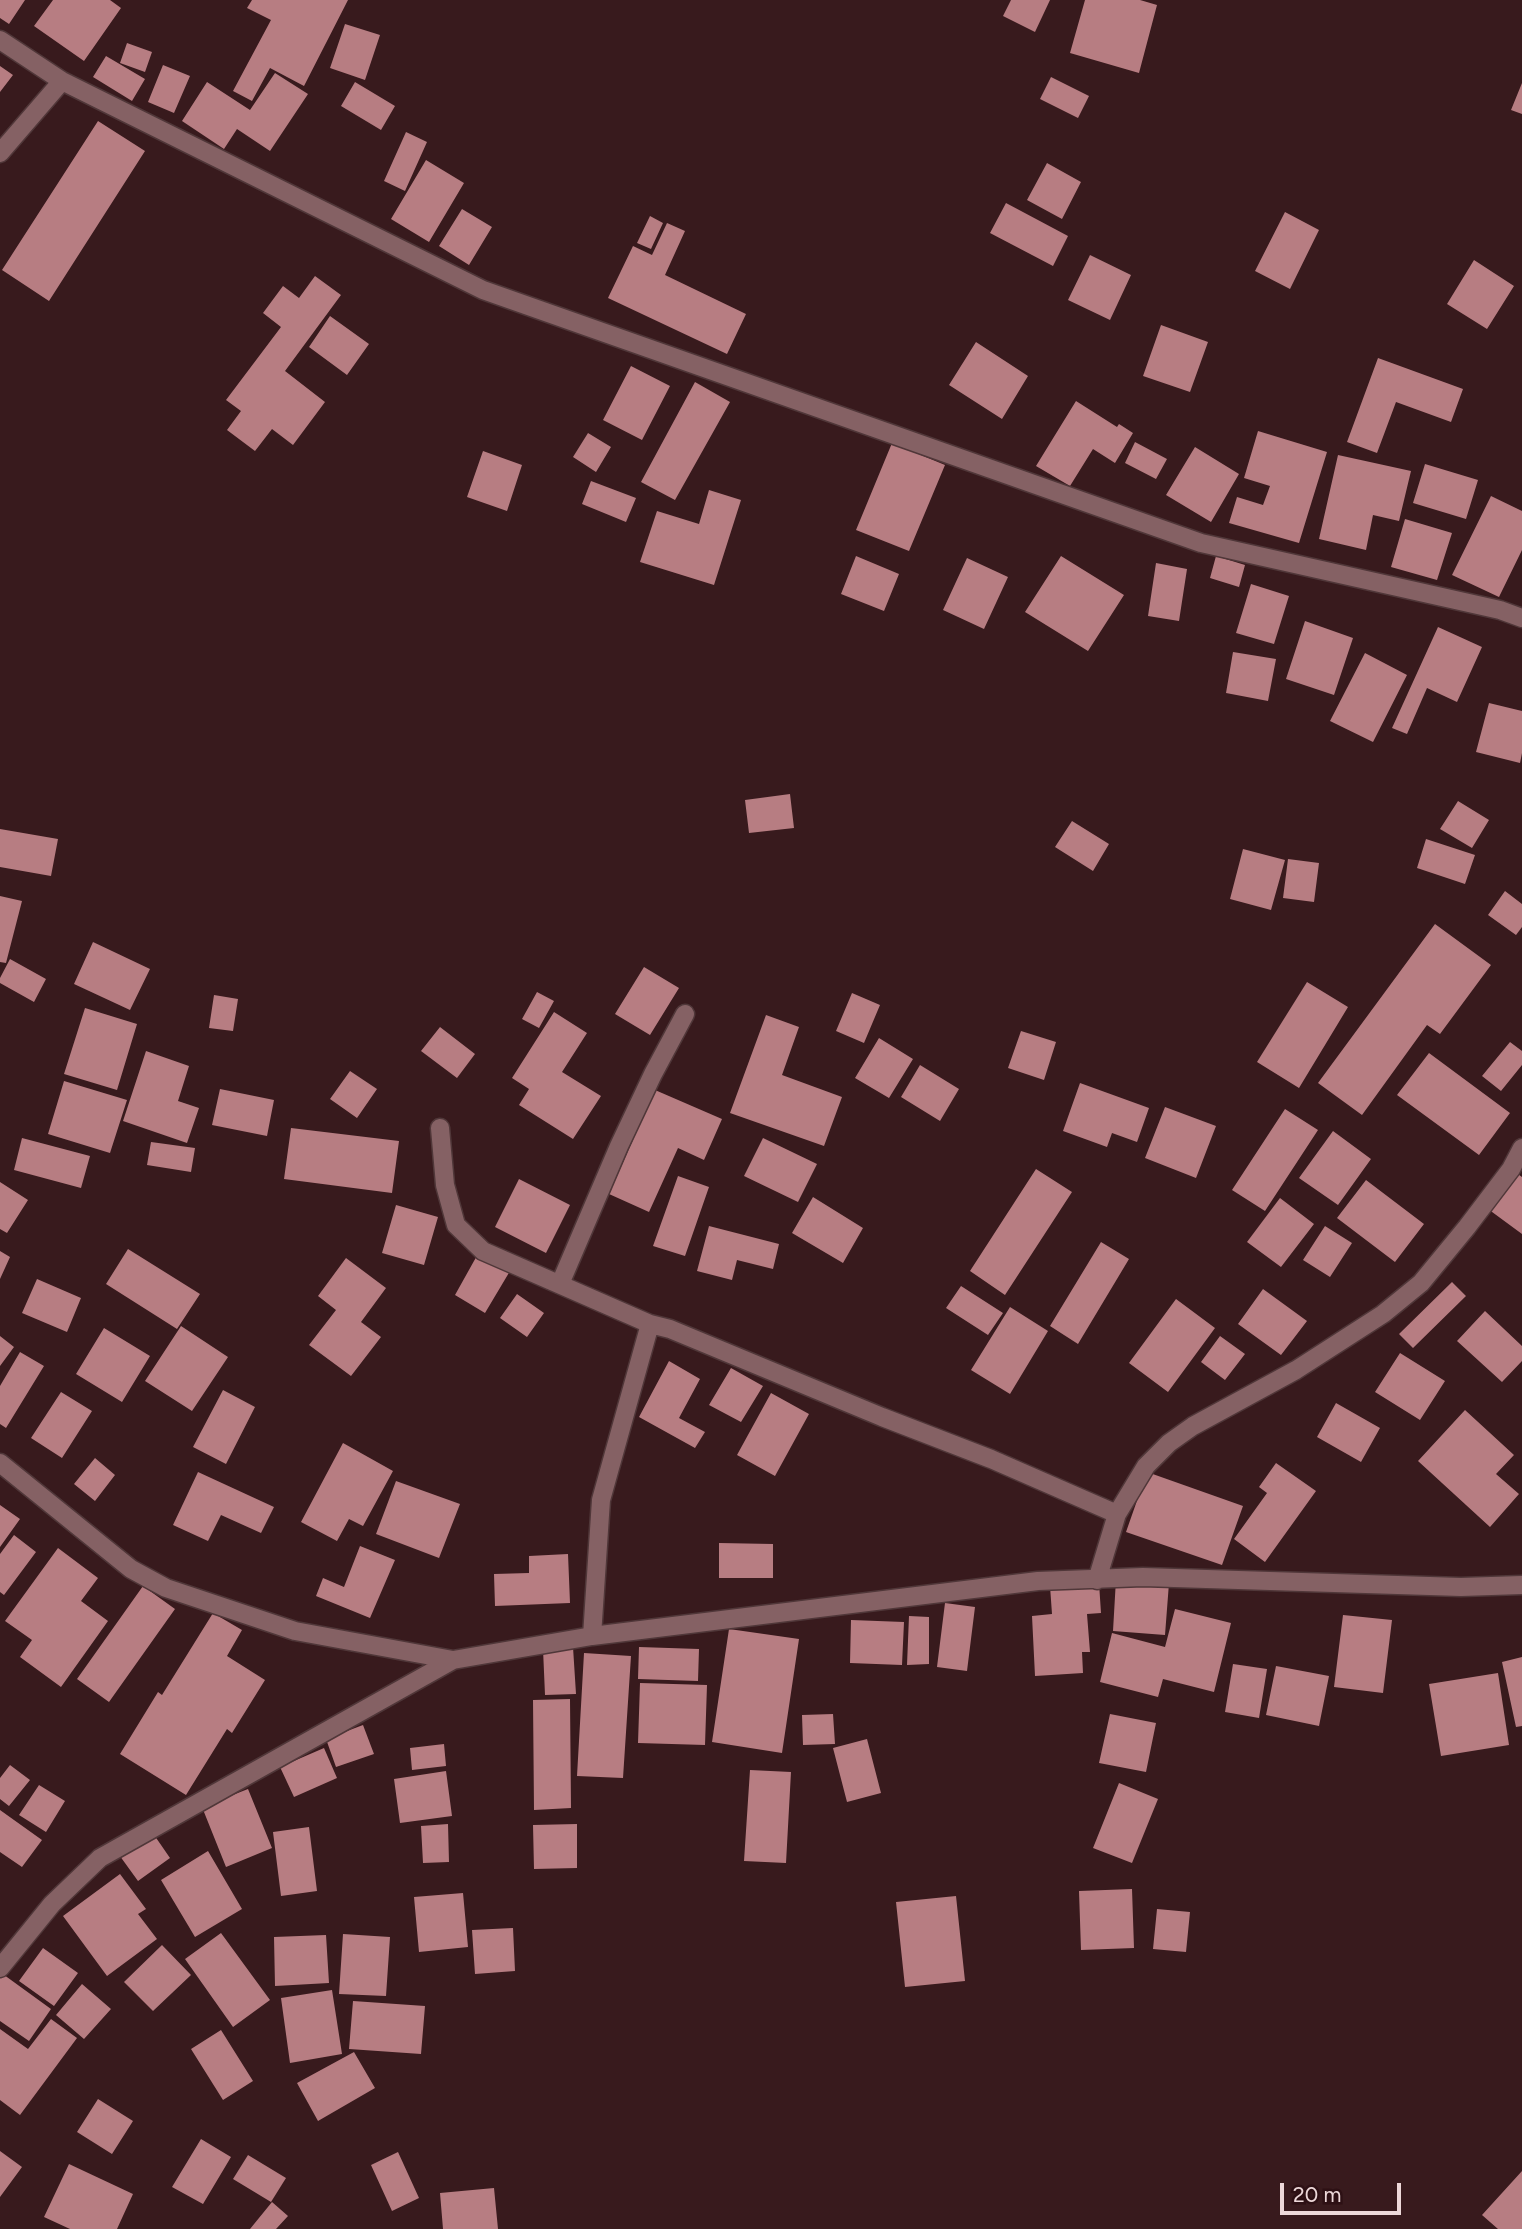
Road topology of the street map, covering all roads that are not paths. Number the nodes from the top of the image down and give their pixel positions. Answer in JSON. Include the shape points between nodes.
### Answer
{"nodes":[{"id":1,"x":0,"y":40,"type":"edge"},
{"id":2,"x":62,"y":81,"type":"junction"},
{"id":3,"x":0,"y":153,"type":"edge"},
{"id":4,"x":1522,"y":618,"type":"edge"},
{"id":5,"x":685,"y":1014,"type":"dead end"},
{"id":6,"x":440,"y":1128,"type":"dead end"},
{"id":7,"x":1522,"y":1147,"type":"edge"},
{"id":8,"x":1516,"y":1173,"type":"edge"},
{"id":9,"x":560,"y":1284,"type":"junction"},
{"id":10,"x":650,"y":1324,"type":"junction"},
{"id":11,"x":0,"y":1463,"type":"edge"},
{"id":12,"x":1117,"y":1514,"type":"junction"},
{"id":13,"x":1097,"y":1580,"type":"junction"},
{"id":14,"x":1522,"y":1585,"type":"edge"},
{"id":15,"x":592,"y":1636,"type":"junction"},
{"id":16,"x":453,"y":1660,"type":"junction"},
{"id":17,"x":0,"y":1968,"type":"edge"}],
"edges":[{"from":1,"to":2,"type":"street"},
{"from":2,"to":3,"type":"street"},
{"from":2,"to":4,"type":"street","via":[[483,290],[1201,543]]},
{"from":5,"to":9,"type":"street","via":[[619,1146]]},
{"from":6,"to":9,"type":"street","via":[[445,1185],[456,1226],[483,1251]]},
{"from":7,"to":8,"type":"street"},
{"from":8,"to":12,"type":"street","via":[[1421,1283],[1383,1314],[1296,1370],[1169,1443],[1146,1466]]},
{"from":9,"to":10,"type":"street"},
{"from":10,"to":12,"type":"street"},
{"from":10,"to":15,"type":"street","via":[[601,1500]]},
{"from":11,"to":16,"type":"street","via":[[131,1569],[166,1588],[295,1631]]},
{"from":12,"to":13,"type":"street"},
{"from":13,"to":14,"type":"street","via":[[1143,1577]]},
{"from":13,"to":15,"type":"street","via":[[1038,1581]]},
{"from":15,"to":16,"type":"street"},
{"from":16,"to":17,"type":"street","via":[[100,1858],[52,1905]]}]}
